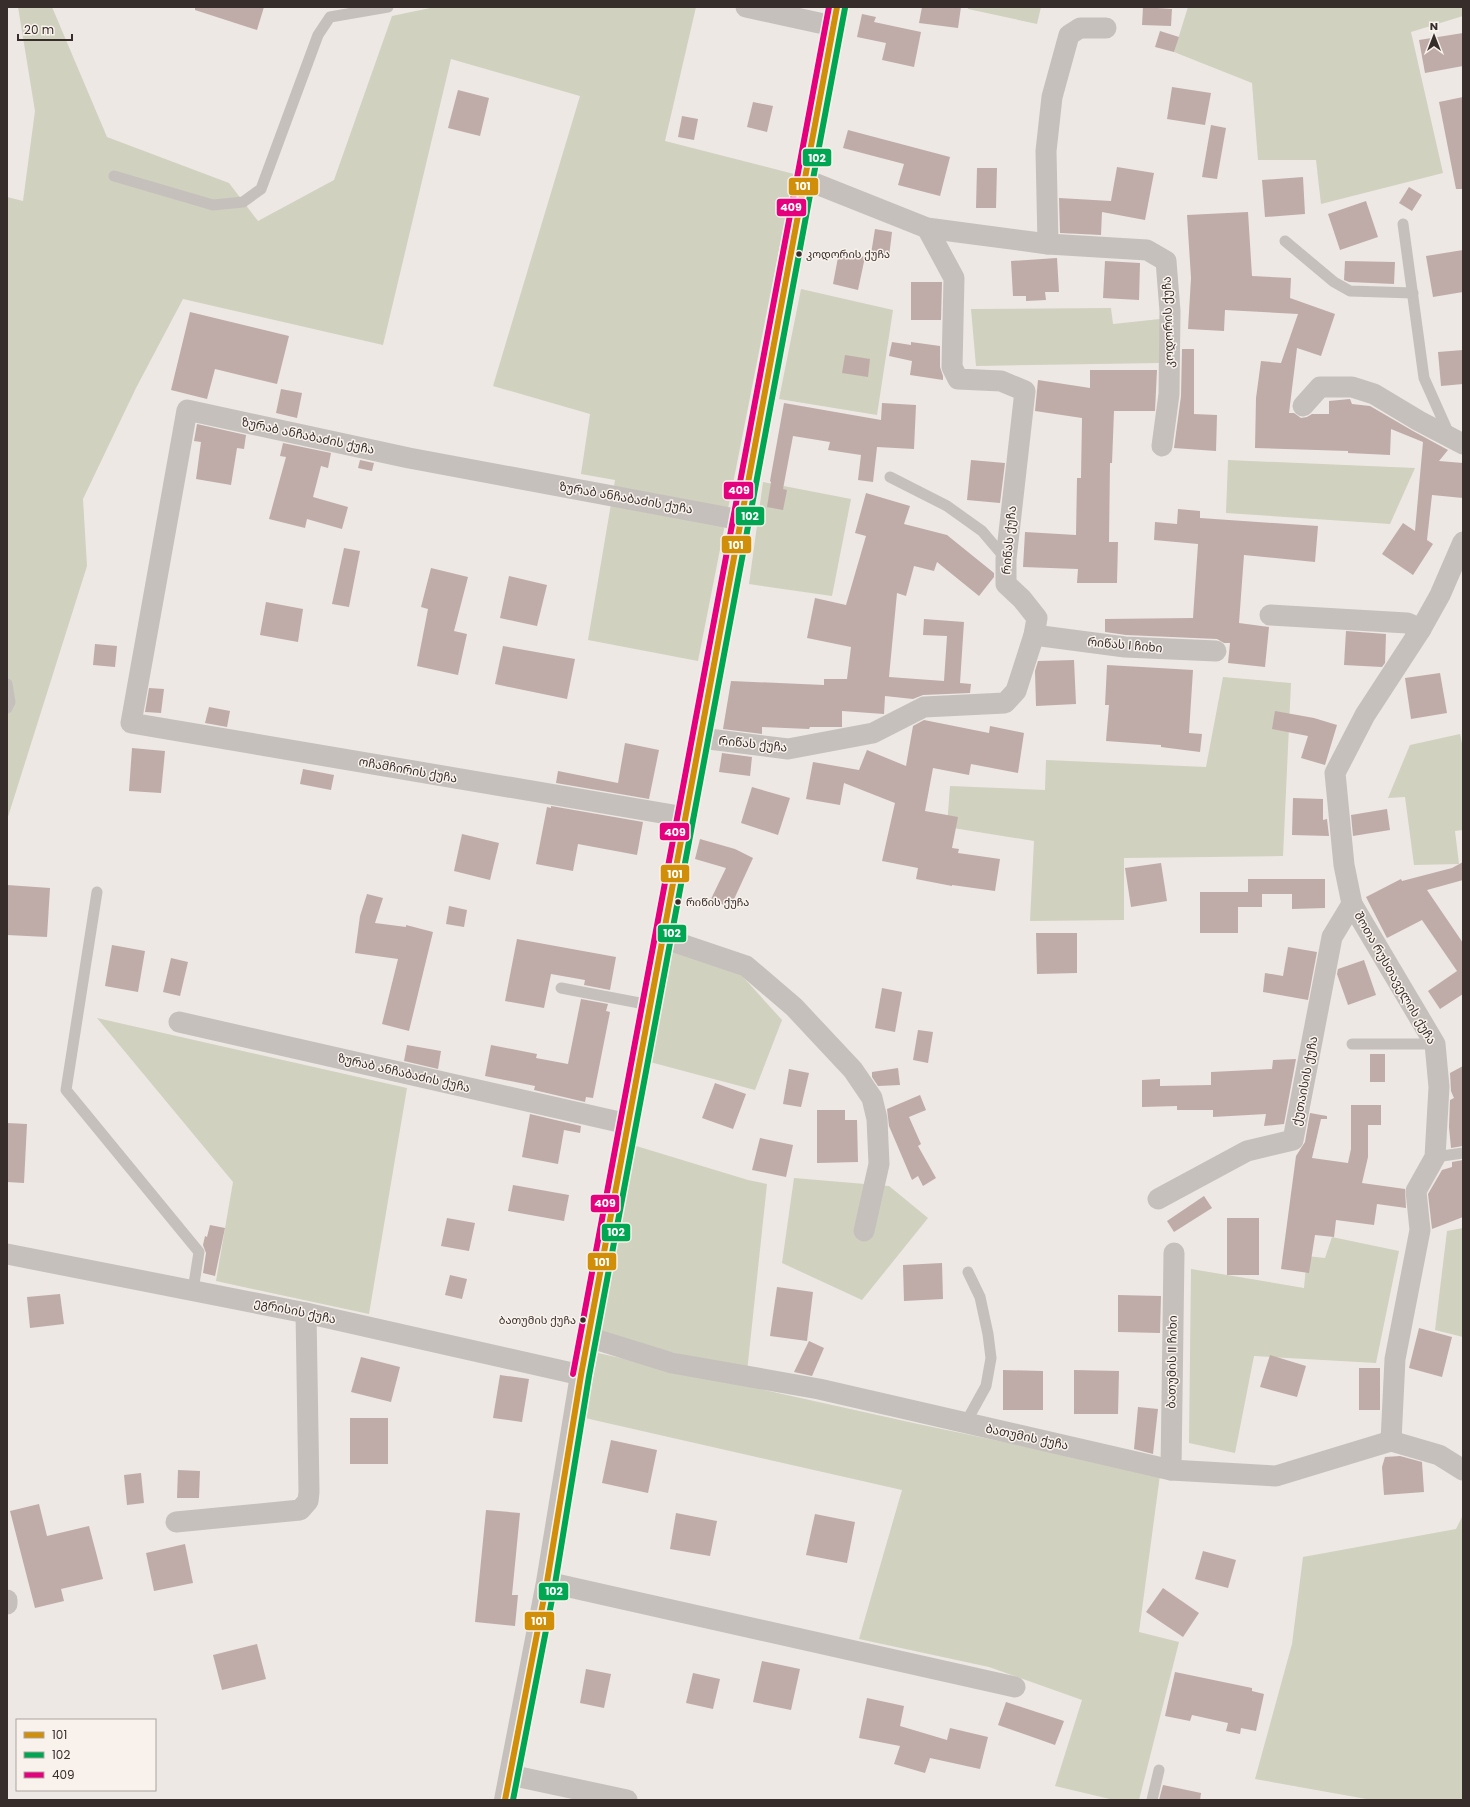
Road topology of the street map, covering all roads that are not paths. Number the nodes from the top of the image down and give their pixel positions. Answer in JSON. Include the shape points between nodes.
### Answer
{"nodes":[{"id":1,"x":388,"y":7,"type":"edge"},
{"id":2,"x":746,"y":7,"type":"edge"},
{"id":3,"x":369,"y":9,"type":"edge"},
{"id":4,"x":835,"y":16,"type":"edge"},
{"id":5,"x":1106,"y":28,"type":"dead end"},
{"id":6,"x":114,"y":176,"type":"dead end"},
{"id":7,"x":804,"y":179,"type":"junction"},
{"id":8,"x":1403,"y":224,"type":"dead end"},
{"id":9,"x":927,"y":228,"type":"junction"},
{"id":10,"x":1285,"y":242,"type":"dead end"},
{"id":11,"x":1048,"y":244,"type":"junction"},
{"id":12,"x":1413,"y":294,"type":"junction"},
{"id":13,"x":1303,"y":406,"type":"dead end"},
{"id":14,"x":1457,"y":442,"type":"edge"},
{"id":15,"x":1162,"y":446,"type":"dead end"},
{"id":16,"x":890,"y":477,"type":"dead end"},
{"id":17,"x":741,"y":520,"type":"junction"},
{"id":18,"x":1463,"y":542,"type":"edge"},
{"id":19,"x":1006,"y":559,"type":"junction"},
{"id":20,"x":1270,"y":615,"type":"dead end"},
{"id":21,"x":1421,"y":630,"type":"junction"},
{"id":22,"x":1034,"y":635,"type":"junction"},
{"id":23,"x":1216,"y":651,"type":"dead end"},
{"id":24,"x":7,"y":684,"type":"edge"},
{"id":25,"x":7,"y":708,"type":"edge"},
{"id":26,"x":131,"y":723,"type":"joint"},
{"id":27,"x":701,"y":738,"type":"junction"},
{"id":28,"x":685,"y":817,"type":"junction"},
{"id":29,"x":97,"y":892,"type":"dead end"},
{"id":30,"x":1352,"y":904,"type":"junction"},
{"id":31,"x":662,"y":938,"type":"junction"},
{"id":32,"x":561,"y":988,"type":"dead end"},
{"id":33,"x":650,"y":1005,"type":"junction"},
{"id":34,"x":179,"y":1022,"type":"dead end"},
{"id":35,"x":1352,"y":1044,"type":"dead end"},
{"id":36,"x":1435,"y":1044,"type":"junction"},
{"id":37,"x":628,"y":1124,"type":"junction"},
{"id":38,"x":1463,"y":1154,"type":"edge"},
{"id":39,"x":1435,"y":1157,"type":"junction"},
{"id":40,"x":1158,"y":1199,"type":"dead end"},
{"id":41,"x":864,"y":1231,"type":"dead end"},
{"id":42,"x":1174,"y":1253,"type":"dead end"},
{"id":43,"x":7,"y":1254,"type":"edge"},
{"id":44,"x":968,"y":1272,"type":"dead end"},
{"id":45,"x":193,"y":1290,"type":"junction"},
{"id":46,"x":306,"y":1313,"type":"junction"},
{"id":47,"x":588,"y":1336,"type":"junction"},
{"id":48,"x":581,"y":1375,"type":"junction"},
{"id":49,"x":965,"y":1424,"type":"junction"},
{"id":50,"x":1391,"y":1441,"type":"junction"},
{"id":51,"x":1171,"y":1470,"type":"junction"},
{"id":52,"x":1463,"y":1470,"type":"edge"},
{"id":53,"x":176,"y":1522,"type":"dead end"},
{"id":54,"x":547,"y":1582,"type":"junction"},
{"id":55,"x":7,"y":1600,"type":"edge"},
{"id":56,"x":7,"y":1604,"type":"edge"},
{"id":57,"x":1015,"y":1687,"type":"dead end"},
{"id":58,"x":1159,"y":1770,"type":"dead end"},
{"id":59,"x":510,"y":1775,"type":"junction"},
{"id":60,"x":505,"y":1800,"type":"edge"},
{"id":61,"x":627,"y":1800,"type":"edge"},
{"id":62,"x":1152,"y":1800,"type":"edge"}],
"edges":[{"from":1,"to":3,"type":"lane"},
{"from":2,"to":4,"type":"street"},
{"from":3,"to":6,"type":"lane","via":[[330,17],[318,35],[261,189],[243,202],[213,205]]},
{"from":4,"to":7,"type":"street"},
{"from":5,"to":11,"type":"street","via":[[1080,28],[1069,35],[1052,97],[1046,151]]},
{"from":7,"to":9,"type":"street","name":"კოდორის ქუჩა"},
{"from":7,"to":17,"type":"street"},
{"from":8,"to":12,"type":"lane"},
{"from":9,"to":11,"type":"street","name":"კოდორის ქუჩა"},
{"from":9,"to":19,"type":"street","name":"რიწას ქუჩა","via":[[954,278],[952,368],[958,379],[1002,381],[1025,391]]},
{"from":10,"to":12,"type":"lane","via":[[1334,282],[1350,291]]},
{"from":11,"to":15,"type":"street","name":"კოდორის ქუჩა","via":[[1147,250],[1166,261],[1170,311],[1170,394]]},
{"from":12,"to":14,"type":"lane","via":[[1424,378]]},
{"from":13,"to":14,"type":"street","via":[[1320,387],[1352,387],[1374,394]]},
{"from":16,"to":19,"type":"lane","via":[[947,506],[982,531]]},
{"from":17,"to":26,"type":"street","name":"ზურაბ ანჩაბაძის ქუჩა","via":[[409,458],[187,410]]},
{"from":17,"to":27,"type":"street"},
{"from":18,"to":21,"type":"street","name":"შოთა რუსთაველის ქუჩა","via":[[1440,595]]},
{"from":19,"to":22,"type":"street","name":"რიწას ქუჩა","via":[[1006,584],[1037,618]]},
{"from":20,"to":21,"type":"street","via":[[1407,623]]},
{"from":21,"to":30,"type":"street","name":"შოთა რუსთაველის ქუჩა","via":[[1365,715],[1335,773],[1344,865]]},
{"from":22,"to":23,"type":"street","name":"რიწას I ჩიხი","via":[[1125,647]]},
{"from":22,"to":27,"type":"street","name":"რიწას ქუჩა","via":[[1016,691],[1005,704],[924,707],[873,733],[788,749]]},
{"from":24,"to":25,"type":"lane","via":[[10,702]]},
{"from":26,"to":28,"type":"street","name":"ოჩამჩირის ქუჩა"},
{"from":27,"to":28,"type":"street"},
{"from":28,"to":31,"type":"street"},
{"from":29,"to":45,"type":"lane","via":[[66,1090],[199,1252]]},
{"from":30,"to":36,"type":"street","name":"შოთა რუსთაველის ქუჩა"},
{"from":30,"to":40,"type":"street","name":"ქუთაისის ქუჩა","via":[[1332,937],[1294,1140],[1247,1151]]},
{"from":31,"to":33,"type":"street"},
{"from":31,"to":41,"type":"street","via":[[746,966],[794,1007],[853,1070],[872,1098],[878,1119],[879,1164]]},
{"from":32,"to":33,"type":"lane"},
{"from":33,"to":37,"type":"street"},
{"from":34,"to":37,"type":"street","name":"ზურაბ ანჩაბაძის ქუჩა"},
{"from":35,"to":36,"type":"lane"},
{"from":36,"to":39,"type":"street","name":"შოთა რუსთაველის ქუჩა","via":[[1439,1087]]},
{"from":37,"to":47,"type":"street"},
{"from":38,"to":39,"type":"lane"},
{"from":39,"to":50,"type":"street","name":"შოთა რუსთაველის ქუჩა","via":[[1416,1191],[1420,1230],[1395,1359]]},
{"from":42,"to":51,"type":"street","name":"ბათუმის II ჩიხი"},
{"from":43,"to":45,"type":"street","name":"ეგრისის ქუჩა"},
{"from":44,"to":49,"type":"lane","via":[[980,1297],[991,1358],[986,1386]]},
{"from":45,"to":46,"type":"street","name":"ეგრისის ქუჩა"},
{"from":46,"to":48,"type":"street","name":"ეგრისის ქუჩა"},
{"from":46,"to":53,"type":"street","via":[[308,1501],[300,1510]]},
{"from":47,"to":48,"type":"street"},
{"from":47,"to":49,"type":"street","name":"ბათუმის ქუჩა","via":[[672,1362],[819,1388]]},
{"from":48,"to":54,"type":"street"},
{"from":49,"to":51,"type":"street","name":"ბათუმის ქუჩა"},
{"from":50,"to":51,"type":"street","name":"ბათუმის ქუჩა","via":[[1276,1476]]},
{"from":50,"to":52,"type":"street","via":[[1439,1455]]},
{"from":54,"to":57,"type":"street"},
{"from":54,"to":59,"type":"street"},
{"from":55,"to":56,"type":"street"},
{"from":58,"to":62,"type":"lane"},
{"from":59,"to":60,"type":"street"},
{"from":59,"to":61,"type":"street"}]}
